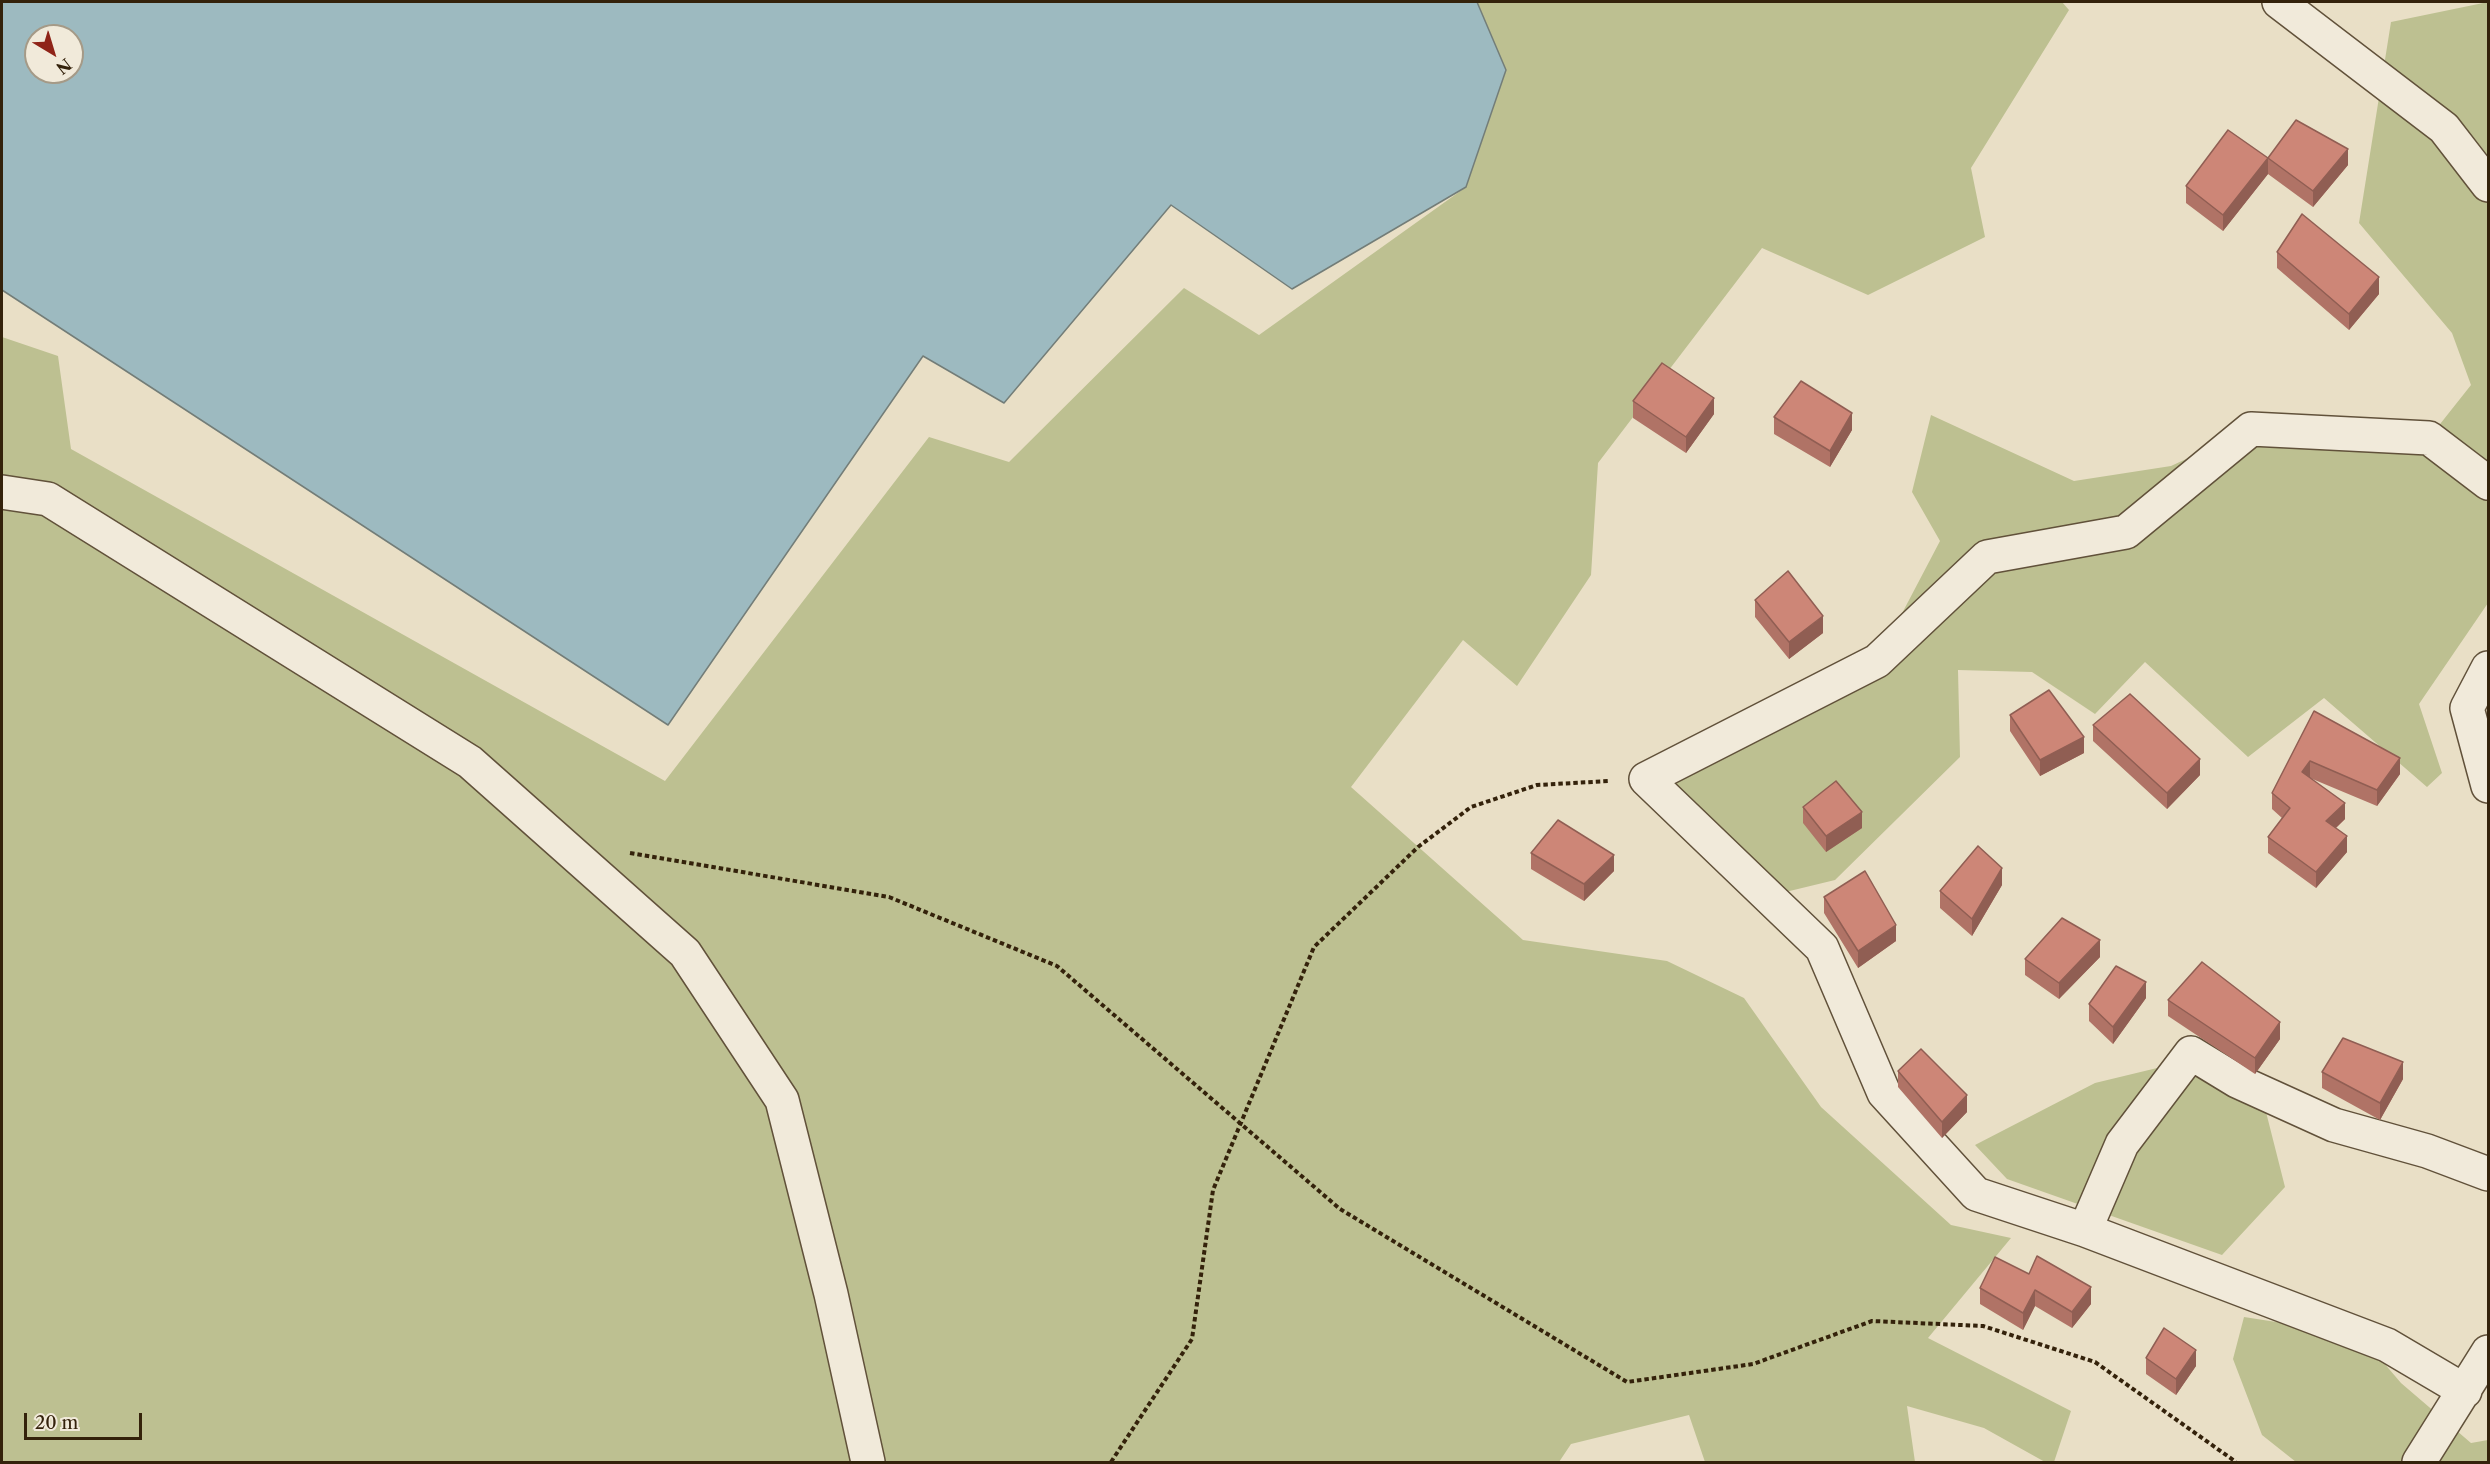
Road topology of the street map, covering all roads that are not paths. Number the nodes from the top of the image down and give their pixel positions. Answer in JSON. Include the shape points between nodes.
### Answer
{"nodes":[{"id":1,"x":2279,"y":2,"type":"edge"},
{"id":2,"x":2488,"y":185,"type":"edge"},
{"id":3,"x":2488,"y":483,"type":"edge"},
{"id":4,"x":2,"y":492,"type":"edge"},
{"id":5,"x":2488,"y":668,"type":"edge"},
{"id":6,"x":2488,"y":786,"type":"edge"},
{"id":7,"x":2488,"y":1174,"type":"edge"},
{"id":8,"x":2085,"y":1230,"type":"junction"},
{"id":9,"x":2488,"y":1352,"type":"edge"},
{"id":10,"x":2465,"y":1391,"type":"junction"},
{"id":11,"x":868,"y":1462,"type":"edge"},
{"id":12,"x":2419,"y":1462,"type":"edge"}],
"edges":[{"from":1,"to":2,"type":"street","via":[[2444,128]]},
{"from":3,"to":8,"type":"street","via":[[2429,438],[2251,429],[2126,532],[1987,557],[1877,662],[1646,779],[1822,948],[1884,1093],[1976,1194]]},
{"from":4,"to":11,"type":"street","via":[[48,499],[470,762],[685,953],[782,1100]]},
{"from":5,"to":6,"type":"street","via":[[2467,708]]},
{"from":7,"to":8,"type":"street","via":[[2427,1151],[2334,1125],[2237,1081],[2191,1053],[2121,1144]]},
{"from":8,"to":10,"type":"street","via":[[2387,1345]]},
{"from":9,"to":10,"type":"street"},
{"from":10,"to":12,"type":"street"}]}
